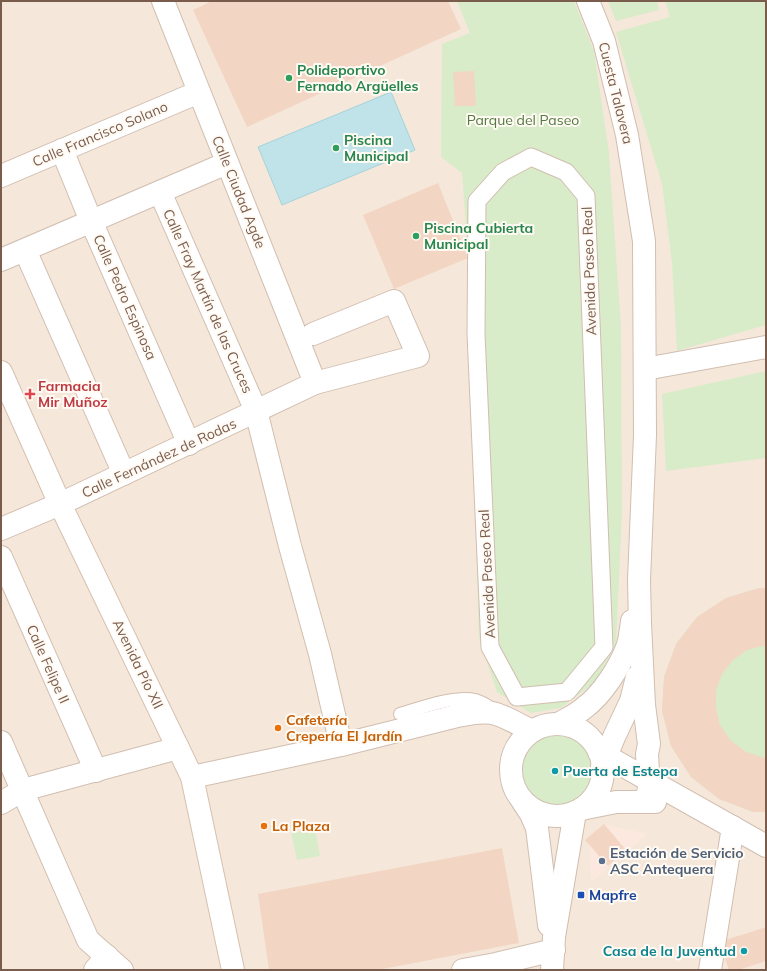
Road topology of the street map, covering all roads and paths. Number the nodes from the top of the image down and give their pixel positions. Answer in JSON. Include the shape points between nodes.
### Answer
{"nodes":[{"id":1,"x":163,"y":1,"type":"edge"},
{"id":2,"x":588,"y":1,"type":"edge"},
{"id":3,"x":199,"y":92,"type":"junction"},
{"id":4,"x":62,"y":150,"type":"junction"},
{"id":5,"x":227,"y":162,"type":"junction"},
{"id":6,"x":1,"y":176,"type":"edge"},
{"id":7,"x":160,"y":192,"type":"junction"},
{"id":8,"x":91,"y":221,"type":"junction"},
{"id":9,"x":25,"y":250,"type":"junction"},
{"id":10,"x":1,"y":260,"type":"edge"},
{"id":11,"x":313,"y":334,"type":"dead end"},
{"id":12,"x":766,"y":347,"type":"edge"},
{"id":13,"x":645,"y":369,"type":"junction"},
{"id":14,"x":1,"y":372,"type":"edge"},
{"id":15,"x":315,"y":383,"type":"junction"},
{"id":16,"x":256,"y":411,"type":"junction"},
{"id":17,"x":189,"y":444,"type":"junction"},
{"id":18,"x":124,"y":474,"type":"junction"},
{"id":19,"x":60,"y":504,"type":"junction"},
{"id":20,"x":1,"y":529,"type":"edge"},
{"id":21,"x":1,"y":557,"type":"edge"},
{"id":22,"x":639,"y":580,"type":"junction"},
{"id":23,"x":641,"y":643,"type":"junction"},
{"id":24,"x":490,"y":647,"type":"joint"},
{"id":25,"x":596,"y":697,"type":"junction"},
{"id":26,"x":629,"y":705,"type":"junction"},
{"id":27,"x":400,"y":714,"type":"dead end"},
{"id":28,"x":506,"y":718,"type":"junction"},
{"id":29,"x":558,"y":724,"type":"junction"},
{"id":30,"x":532,"y":731,"type":"junction"},
{"id":31,"x":1,"y":742,"type":"edge"},
{"id":32,"x":649,"y":744,"type":"junction"},
{"id":33,"x":340,"y":745,"type":"junction"},
{"id":34,"x":178,"y":748,"type":"junction"},
{"id":35,"x":602,"y":758,"type":"junction"},
{"id":36,"x":96,"y":771,"type":"junction"},
{"id":37,"x":192,"y":777,"type":"junction"},
{"id":38,"x":649,"y":780,"type":"junction"},
{"id":39,"x":23,"y":790,"type":"junction"},
{"id":40,"x":523,"y":801,"type":"junction"},
{"id":41,"x":641,"y":802,"type":"junction"},
{"id":42,"x":1,"y":803,"type":"edge"},
{"id":43,"x":698,"y":807,"type":"junction"},
{"id":44,"x":578,"y":811,"type":"junction"},
{"id":45,"x":733,"y":827,"type":"junction"},
{"id":46,"x":766,"y":846,"type":"edge"},
{"id":47,"x":553,"y":952,"type":"edge"},
{"id":48,"x":108,"y":965,"type":"edge"},
{"id":49,"x":233,"y":970,"type":"edge"},
{"id":50,"x":462,"y":970,"type":"edge"},
{"id":51,"x":710,"y":970,"type":"edge"}],
"edges":[{"from":1,"to":3,"type":"street","name":"Calle Ciudad Agde"},
{"from":2,"to":13,"type":"street","name":"Cuesta Talavera","via":[[604,41],[627,135],[636,188],[644,241]]},
{"from":3,"to":4,"type":"street","name":"Calle Francisco Solano"},
{"from":3,"to":5,"type":"street","name":"Calle Ciudad Agde"},
{"from":4,"to":6,"type":"street","name":"Calle Francisco Solano"},
{"from":4,"to":8,"type":"street","name":"Calle Pedro Espinosa"},
{"from":5,"to":7,"type":"street"},
{"from":5,"to":15,"type":"street","name":"Calle Ciudad Agde"},
{"from":7,"to":8,"type":"street"},
{"from":7,"to":16,"type":"street","name":"Calle Fray Martín de las Cruces"},
{"from":8,"to":9,"type":"street"},
{"from":8,"to":17,"type":"street","name":"Calle Pedro Espinosa"},
{"from":9,"to":10,"type":"street"},
{"from":9,"to":18,"type":"street"},
{"from":11,"to":15,"type":"street","name":"Calle Fernández de Rodas","via":[[394,301],[418,356]]},
{"from":12,"to":13,"type":"street"},
{"from":13,"to":22,"type":"street"},
{"from":14,"to":19,"type":"street","name":"Avenida Pío XII"},
{"from":15,"to":16,"type":"street","name":"Calle Fernández de Rodas"},
{"from":16,"to":17,"type":"street","name":"Calle Fernández de Rodas"},
{"from":16,"to":33,"type":"street","name":"Calle Fray Martín de las Cruces","via":[[320,654]]},
{"from":17,"to":18,"type":"street","name":"Calle Fernández de Rodas"},
{"from":18,"to":19,"type":"street","name":"Calle Fernández de Rodas"},
{"from":19,"to":20,"type":"street","name":"Calle Fernández de Rodas"},
{"from":19,"to":34,"type":"street","name":"Avenida Pío XII"},
{"from":21,"to":36,"type":"street","name":"Calle Felipe II"},
{"from":22,"to":23,"type":"street"},
{"from":22,"to":25,"type":"street","via":[[627,646],[616,670]]},
{"from":23,"to":26,"type":"street","via":[[636,683]]},
{"from":23,"to":32,"type":"street"},
{"from":24,"to":24,"type":"street","name":"Avenida Paseo Real","via":[[476,334],[477,201],[503,172],[531,157],[566,172],[586,196],[604,647],[567,692],[517,697]]},
{"from":25,"to":26,"type":"street","via":[[610,692],[622,695]]},
{"from":25,"to":29,"type":"street","via":[[583,709]]},
{"from":26,"to":35,"type":"street"},
{"from":27,"to":28,"type":"lane","via":[[450,700],[468,699],[488,706]]},
{"from":28,"to":30,"type":"street"},
{"from":28,"to":33,"type":"street","via":[[485,712],[471,713]]},
{"from":29,"to":30,"type":"street"},
{"from":29,"to":35,"type":"street","via":[[581,731],[596,746]]},
{"from":30,"to":40,"type":"street","via":[[514,751],[511,764],[513,784]]},
{"from":31,"to":39,"type":"street"},
{"from":32,"to":38,"type":"street"},
{"from":32,"to":43,"type":"street","via":[[661,768],[673,784]]},
{"from":33,"to":37,"type":"street"},
{"from":34,"to":36,"type":"street"},
{"from":34,"to":37,"type":"street","name":"Avenida Pío XII"},
{"from":35,"to":38,"type":"street"},
{"from":35,"to":44,"type":"street","via":[[601,780],[597,792],[589,803]]},
{"from":36,"to":39,"type":"street"},
{"from":37,"to":49,"type":"street","name":"Avenida Pío XII"},
{"from":38,"to":41,"type":"street","via":[[648,793]]},
{"from":38,"to":43,"type":"street"},
{"from":39,"to":42,"type":"street"},
{"from":39,"to":48,"type":"street","via":[[88,940]]},
{"from":40,"to":44,"type":"street","via":[[535,811],[550,816]]},
{"from":40,"to":47,"type":"street","via":[[532,814],[537,828]]},
{"from":41,"to":43,"type":"street"},
{"from":41,"to":44,"type":"street","via":[[616,802]]},
{"from":43,"to":45,"type":"street"},
{"from":44,"to":47,"type":"street"},
{"from":45,"to":46,"type":"street"},
{"from":45,"to":51,"type":"street"},
{"from":47,"to":50,"type":"street"}]}
